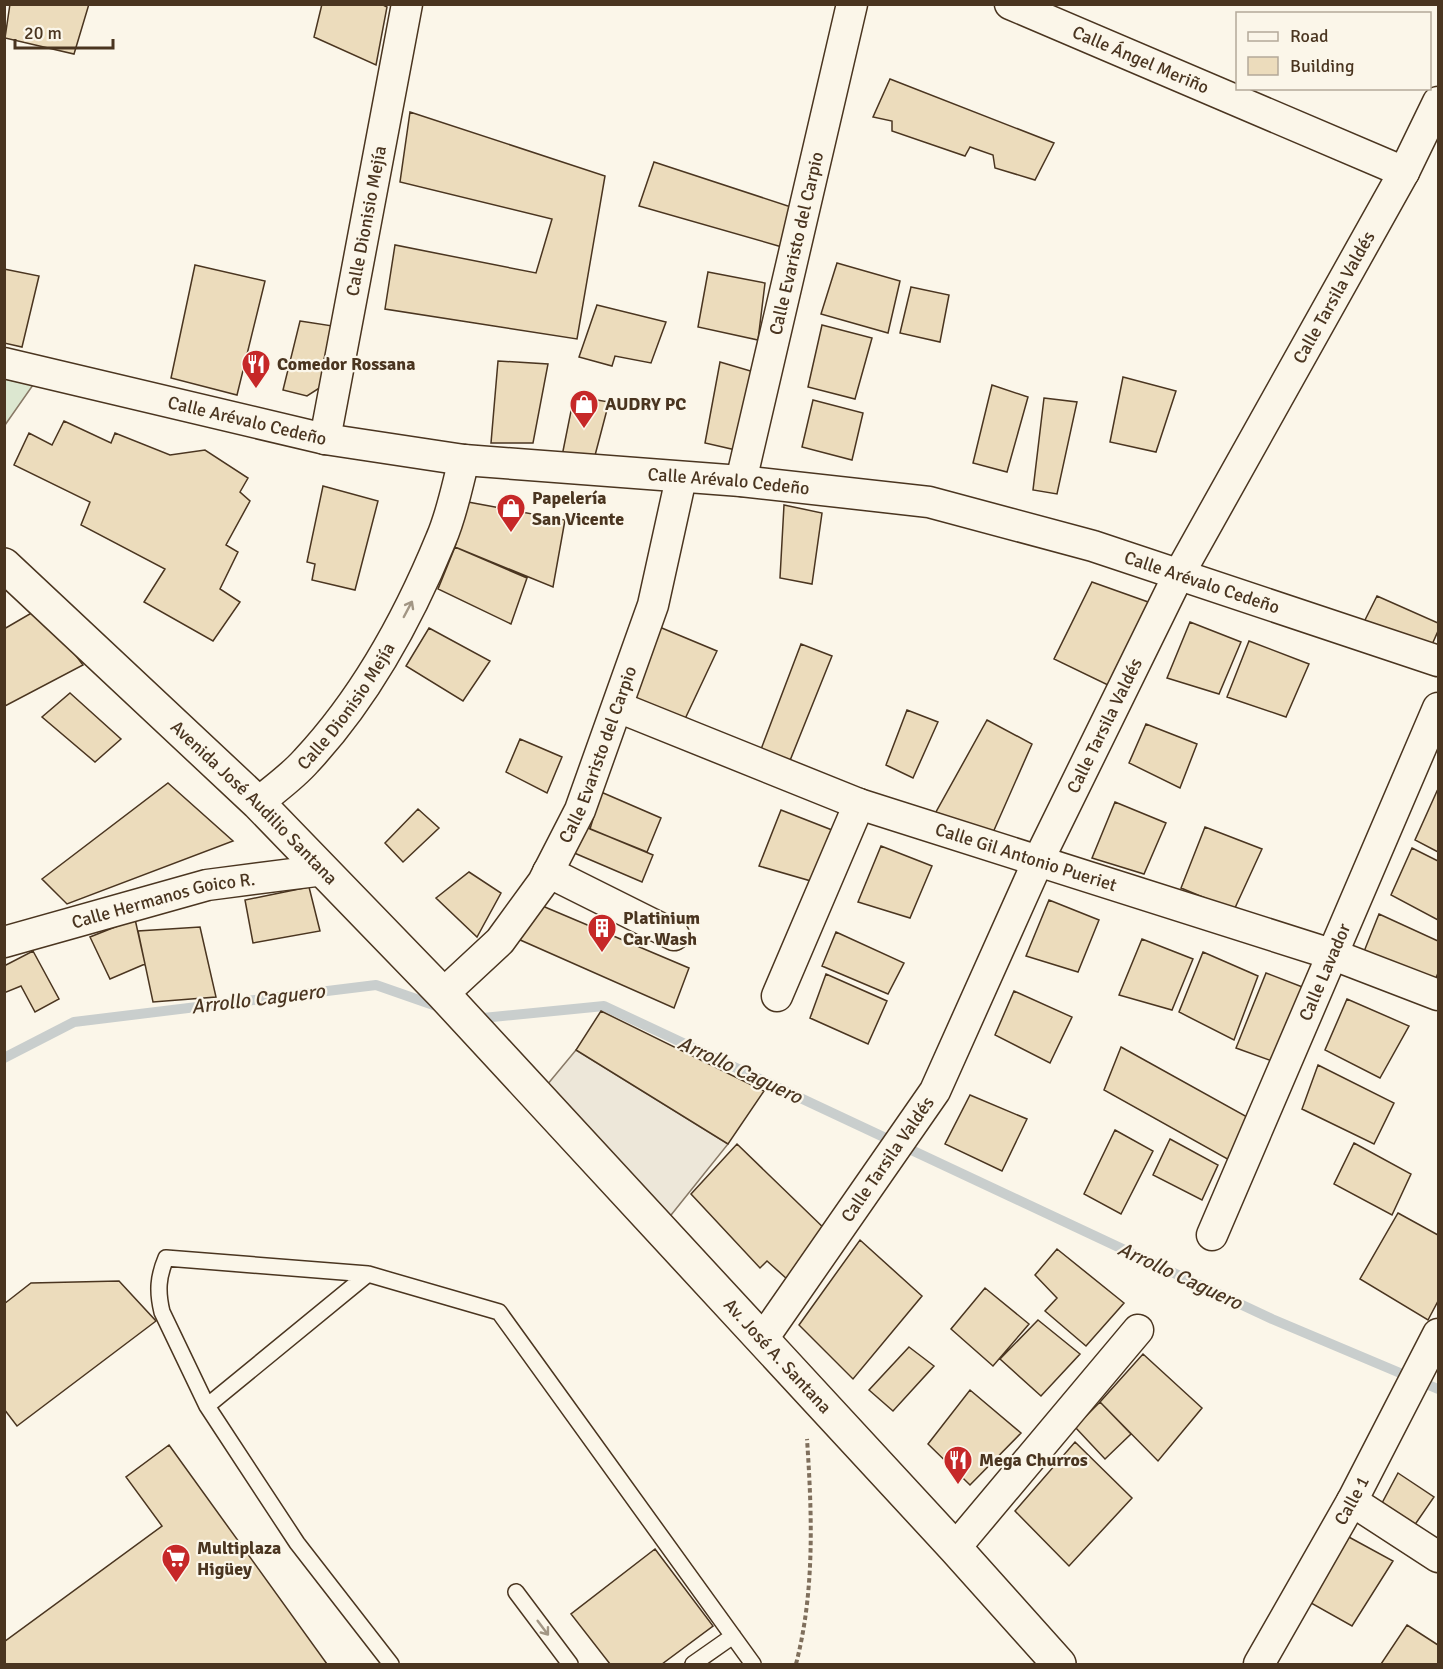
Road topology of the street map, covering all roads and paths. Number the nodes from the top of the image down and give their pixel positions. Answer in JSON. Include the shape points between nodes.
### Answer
{"nodes":[{"id":1,"x":407,"y":4,"type":"edge"},
{"id":2,"x":852,"y":4,"type":"edge"},
{"id":3,"x":1010,"y":4,"type":"edge"},
{"id":4,"x":1438,"y":102,"type":"edge"},
{"id":5,"x":1404,"y":172,"type":"junction"},
{"id":6,"x":4,"y":363,"type":"edge"},
{"id":7,"x":325,"y":439,"type":"junction"},
{"id":8,"x":465,"y":460,"type":"junction"},
{"id":9,"x":681,"y":478,"type":"junction"},
{"id":10,"x":741,"y":482,"type":"junction"},
{"id":11,"x":4,"y":565,"type":"edge"},
{"id":12,"x":1178,"y":576,"type":"junction"},
{"id":13,"x":1438,"y":661,"type":"edge"},
{"id":14,"x":618,"y":706,"type":"junction"},
{"id":15,"x":1438,"y":708,"type":"edge"},
{"id":16,"x":258,"y":803,"type":"junction"},
{"id":17,"x":859,"y":804,"type":"junction"},
{"id":18,"x":1039,"y":859,"type":"junction"},
{"id":19,"x":324,"y":870,"type":"junction"},
{"id":20,"x":548,"y":872,"type":"junction"},
{"id":21,"x":674,"y":935,"type":"dead end"},
{"id":22,"x":4,"y":942,"type":"edge"},
{"id":23,"x":1334,"y":955,"type":"junction"},
{"id":24,"x":1438,"y":995,"type":"edge"},
{"id":25,"x":777,"y":996,"type":"dead end"},
{"id":26,"x":446,"y":999,"type":"junction"},
{"id":27,"x":493,"y":1051,"type":"joint"},
{"id":28,"x":1212,"y":1235,"type":"dead end"},
{"id":29,"x":368,"y":1274,"type":"junction"},
{"id":30,"x":1138,"y":1330,"type":"dead end"},
{"id":31,"x":762,"y":1340,"type":"junction"},
{"id":32,"x":1432,"y":1347,"type":"edge"},
{"id":33,"x":207,"y":1406,"type":"junction"},
{"id":34,"x":807,"y":1436,"type":"dead end"},
{"id":35,"x":1352,"y":1501,"type":"junction"},
{"id":36,"x":955,"y":1548,"type":"junction"},
{"id":37,"x":1438,"y":1557,"type":"edge"},
{"id":38,"x":516,"y":1592,"type":"dead end"},
{"id":39,"x":733,"y":1636,"type":"junction"},
{"id":40,"x":1053,"y":1662,"type":"edge"},
{"id":41,"x":391,"y":1665,"type":"edge"},
{"id":42,"x":570,"y":1665,"type":"edge"},
{"id":43,"x":693,"y":1665,"type":"edge"},
{"id":44,"x":753,"y":1665,"type":"edge"},
{"id":45,"x":796,"y":1665,"type":"edge"},
{"id":46,"x":1259,"y":1665,"type":"edge"}],
"edges":[{"from":1,"to":7,"type":"street","name":"Calle Dionisio Mejía"},
{"from":2,"to":10,"type":"street","name":"Calle Evaristo del Carpio"},
{"from":3,"to":5,"type":"street","name":"Calle Ángel Meriño"},
{"from":4,"to":5,"type":"street","name":"Calle Tarsila Valdés"},
{"from":5,"to":12,"type":"street","name":"Calle Tarsila Valdés"},
{"from":6,"to":7,"type":"street","name":"Calle Arévalo Cedeño"},
{"from":7,"to":8,"type":"street","name":"Calle Arévalo Cedeño"},
{"from":8,"to":9,"type":"street","name":"Calle Arévalo Cedeño"},
{"from":16,"to":8,"type":"street","name":"Calle Dionisio Mejía","one_way":true,"via":[[305,762],[376,665],[408,610],[442,538]]},
{"from":9,"to":10,"type":"street","name":"Calle Arévalo Cedeño"},
{"from":9,"to":14,"type":"street","name":"Calle Evaristo del Carpio","via":[[653,604]]},
{"from":10,"to":12,"type":"street","name":"Calle Arévalo Cedeño","via":[[929,502],[1093,546]]},
{"from":11,"to":16,"type":"main road","name":"Avenida José Audilio Santana"},
{"from":12,"to":13,"type":"street","name":"Calle Arévalo Cedeño"},
{"from":12,"to":18,"type":"street","name":"Calle Tarsila Valdés"},
{"from":14,"to":17,"type":"street","name":"Calle Gil Antonio Pueriet"},
{"from":14,"to":20,"type":"street","name":"Calle Evaristo del Carpio","via":[[580,810]]},
{"from":15,"to":23,"type":"street","name":"Calle Lavador"},
{"from":16,"to":19,"type":"main road","name":"Avenida José Audilio Santana"},
{"from":17,"to":18,"type":"street","name":"Calle Gil Antonio Pueriet"},
{"from":17,"to":25,"type":"street"},
{"from":18,"to":23,"type":"street","name":"Calle Gil Antonio Pueriet"},
{"from":18,"to":31,"type":"street","name":"Calle Tarsila Valdés","via":[[934,1090]]},
{"from":19,"to":22,"type":"street","name":"Calle Hermanos Goico R.","via":[[207,885]]},
{"from":19,"to":26,"type":"main road","name":"Avenida José Audilio Santana"},
{"from":20,"to":21,"type":"street"},
{"from":20,"to":26,"type":"street","name":"Calle Evaristo del Carpio","via":[[500,941]]},
{"from":23,"to":24,"type":"street","name":"Calle Gil Antonio Pueriet"},
{"from":23,"to":28,"type":"street","name":"Calle Lavador"},
{"from":26,"to":27,"type":"main road","name":"Avenida José Audilio Santana"},
{"from":27,"to":31,"type":"main road","name":"Av. José A. Santana"},
{"from":29,"to":33,"type":"lane"},
{"from":29,"to":33,"type":"lane","via":[[166,1258],[159,1275],[162,1312]]},
{"from":29,"to":39,"type":"lane","via":[[500,1312]]},
{"from":30,"to":36,"type":"street"},
{"from":31,"to":36,"type":"main road","name":"Av. José A. Santana"},
{"from":32,"to":35,"type":"street","name":"Calle 1"},
{"from":33,"to":41,"type":"lane","via":[[297,1543]]},
{"from":34,"to":45,"type":"path","via":[[811,1546],[807,1605]]},
{"from":35,"to":37,"type":"street"},
{"from":35,"to":46,"type":"street","name":"Calle 1"},
{"from":36,"to":40,"type":"main road","name":"Av. José A. Santana"},
{"from":38,"to":42,"type":"lane","one_way":true},
{"from":39,"to":43,"type":"lane"},
{"from":39,"to":44,"type":"lane"}]}
